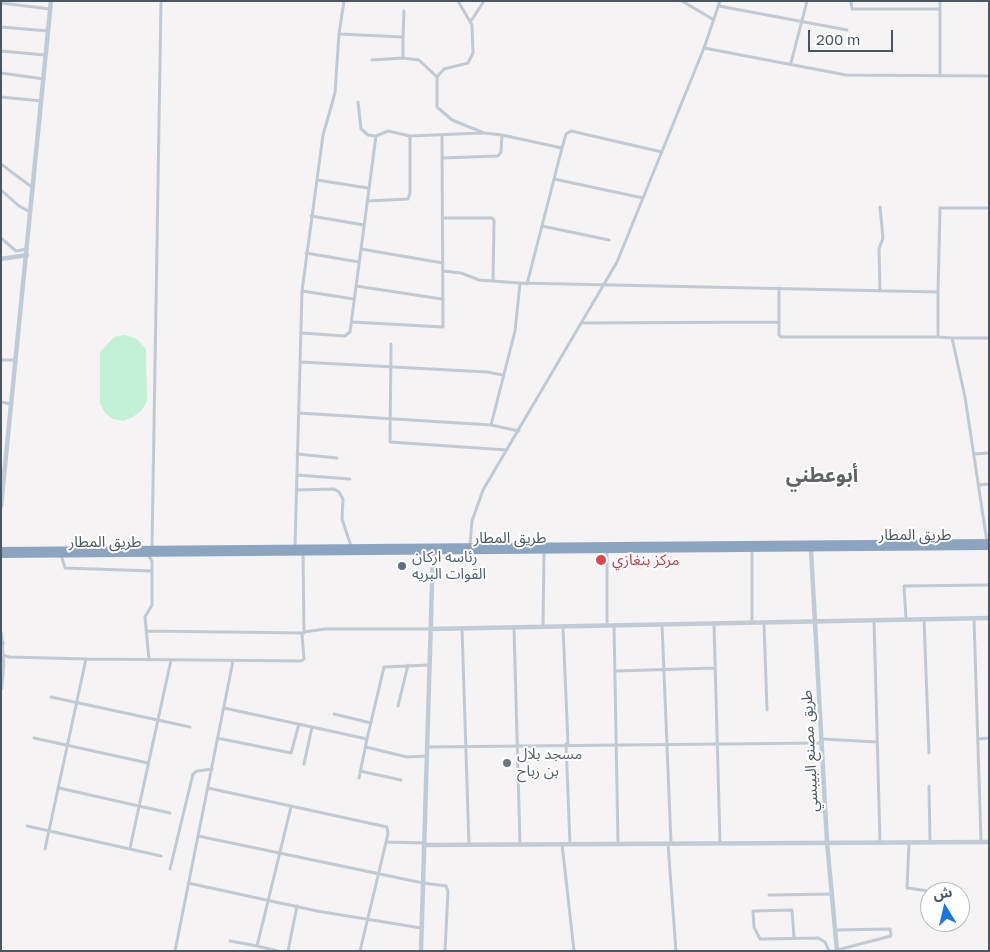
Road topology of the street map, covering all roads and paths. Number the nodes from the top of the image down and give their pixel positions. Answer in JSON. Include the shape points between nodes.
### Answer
{"nodes":[{"id":1,"x":51,"y":1,"type":"edge"},
{"id":2,"x":161,"y":1,"type":"edge"},
{"id":3,"x":344,"y":1,"type":"edge"},
{"id":4,"x":458,"y":1,"type":"edge"},
{"id":5,"x":484,"y":1,"type":"edge"},
{"id":6,"x":682,"y":1,"type":"edge"},
{"id":7,"x":720,"y":1,"type":"edge"},
{"id":8,"x":807,"y":1,"type":"edge"},
{"id":9,"x":851,"y":1,"type":"edge"},
{"id":10,"x":940,"y":1,"type":"edge"},
{"id":11,"x":1,"y":3,"type":"edge"},
{"id":12,"x":719,"y":6,"type":"junction"},
{"id":13,"x":940,"y":8,"type":"junction"},
{"id":14,"x":50,"y":9,"type":"junction"},
{"id":15,"x":404,"y":11,"type":"dead end"},
{"id":16,"x":714,"y":20,"type":"junction"},
{"id":17,"x":470,"y":21,"type":"junction"},
{"id":18,"x":802,"y":22,"type":"junction"},
{"id":19,"x":1,"y":27,"type":"edge"},
{"id":20,"x":847,"y":30,"type":"dead end"},
{"id":21,"x":48,"y":31,"type":"junction"},
{"id":22,"x":339,"y":34,"type":"junction"},
{"id":23,"x":404,"y":37,"type":"junction"},
{"id":24,"x":704,"y":48,"type":"junction"},
{"id":25,"x":1,"y":51,"type":"edge"},
{"id":26,"x":46,"y":55,"type":"junction"},
{"id":27,"x":403,"y":58,"type":"junction"},
{"id":28,"x":372,"y":60,"type":"dead end"},
{"id":29,"x":791,"y":63,"type":"junction"},
{"id":30,"x":1,"y":74,"type":"edge"},
{"id":31,"x":940,"y":76,"type":"junction"},
{"id":32,"x":989,"y":76,"type":"edge"},
{"id":33,"x":437,"y":77,"type":"junction"},
{"id":34,"x":44,"y":79,"type":"junction"},
{"id":35,"x":1,"y":97,"type":"edge"},
{"id":36,"x":41,"y":101,"type":"junction"},
{"id":37,"x":358,"y":102,"type":"dead end"},
{"id":38,"x":484,"y":134,"type":"junction"},
{"id":39,"x":442,"y":135,"type":"junction"},
{"id":40,"x":502,"y":135,"type":"junction"},
{"id":41,"x":376,"y":136,"type":"junction"},
{"id":42,"x":410,"y":136,"type":"junction"},
{"id":43,"x":562,"y":148,"type":"junction"},
{"id":44,"x":662,"y":152,"type":"junction"},
{"id":45,"x":442,"y":158,"type":"junction"},
{"id":46,"x":1,"y":164,"type":"edge"},
{"id":47,"x":554,"y":179,"type":"junction"},
{"id":48,"x":317,"y":180,"type":"junction"},
{"id":49,"x":368,"y":188,"type":"junction"},
{"id":50,"x":33,"y":189,"type":"junction"},
{"id":51,"x":1,"y":190,"type":"edge"},
{"id":52,"x":5,"y":194,"type":"junction"},
{"id":53,"x":1,"y":198,"type":"edge"},
{"id":54,"x":643,"y":198,"type":"junction"},
{"id":55,"x":367,"y":200,"type":"junction"},
{"id":56,"x":880,"y":207,"type":"dead end"},
{"id":57,"x":989,"y":208,"type":"edge"},
{"id":58,"x":31,"y":212,"type":"junction"},
{"id":59,"x":311,"y":216,"type":"junction"},
{"id":60,"x":442,"y":218,"type":"junction"},
{"id":61,"x":364,"y":225,"type":"junction"},
{"id":62,"x":542,"y":226,"type":"junction"},
{"id":63,"x":1,"y":238,"type":"edge"},
{"id":64,"x":609,"y":240,"type":"dead end"},
{"id":65,"x":27,"y":249,"type":"junction"},
{"id":66,"x":361,"y":249,"type":"junction"},
{"id":67,"x":306,"y":253,"type":"junction"},
{"id":68,"x":27,"y":255,"type":"junction"},
{"id":69,"x":1,"y":259,"type":"edge"},
{"id":70,"x":359,"y":262,"type":"junction"},
{"id":71,"x":443,"y":263,"type":"junction"},
{"id":72,"x":443,"y":272,"type":"junction"},
{"id":73,"x":493,"y":281,"type":"junction"},
{"id":74,"x":520,"y":283,"type":"junction"},
{"id":75,"x":527,"y":284,"type":"junction"},
{"id":76,"x":606,"y":285,"type":"junction"},
{"id":77,"x":356,"y":286,"type":"junction"},
{"id":78,"x":779,"y":288,"type":"junction"},
{"id":79,"x":880,"y":290,"type":"junction"},
{"id":80,"x":302,"y":291,"type":"junction"},
{"id":81,"x":938,"y":292,"type":"junction"},
{"id":82,"x":354,"y":299,"type":"junction"},
{"id":83,"x":442,"y":299,"type":"junction"},
{"id":84,"x":352,"y":322,"type":"junction"},
{"id":85,"x":779,"y":322,"type":"junction"},
{"id":86,"x":583,"y":323,"type":"junction"},
{"id":87,"x":302,"y":333,"type":"junction"},
{"id":88,"x":938,"y":337,"type":"junction"},
{"id":89,"x":952,"y":338,"type":"junction"},
{"id":90,"x":989,"y":338,"type":"edge"},
{"id":91,"x":391,"y":344,"type":"dead end"},
{"id":92,"x":1,"y":360,"type":"edge"},
{"id":93,"x":16,"y":360,"type":"junction"},
{"id":94,"x":300,"y":362,"type":"junction"},
{"id":95,"x":391,"y":366,"type":"junction"},
{"id":96,"x":503,"y":375,"type":"junction"},
{"id":97,"x":1,"y":402,"type":"edge"},
{"id":98,"x":12,"y":404,"type":"junction"},
{"id":99,"x":298,"y":413,"type":"junction"},
{"id":100,"x":389,"y":418,"type":"junction"},
{"id":101,"x":491,"y":425,"type":"junction"},
{"id":102,"x":519,"y":431,"type":"junction"},
{"id":103,"x":507,"y":450,"type":"junction"},
{"id":104,"x":989,"y":453,"type":"edge"},
{"id":105,"x":297,"y":454,"type":"junction"},
{"id":106,"x":974,"y":454,"type":"junction"},
{"id":107,"x":338,"y":458,"type":"dead end"},
{"id":108,"x":297,"y":475,"type":"junction"},
{"id":109,"x":350,"y":479,"type":"dead end"},
{"id":110,"x":2,"y":483,"type":"edge"},
{"id":111,"x":989,"y":484,"type":"edge"},
{"id":112,"x":979,"y":485,"type":"junction"},
{"id":113,"x":296,"y":490,"type":"junction"},
{"id":114,"x":1,"y":506,"type":"edge"},
{"id":115,"x":988,"y":543,"type":"edge"},
{"id":116,"x":470,"y":545,"type":"junction"},
{"id":117,"x":945,"y":545,"type":"junction"},
{"id":118,"x":295,"y":546,"type":"junction"},
{"id":119,"x":351,"y":546,"type":"junction"},
{"id":120,"x":607,"y":550,"type":"junction"},
{"id":121,"x":752,"y":550,"type":"junction"},
{"id":122,"x":811,"y":550,"type":"junction"},
{"id":123,"x":544,"y":551,"type":"junction"},
{"id":124,"x":2,"y":552,"type":"edge"},
{"id":125,"x":150,"y":552,"type":"junction"},
{"id":126,"x":432,"y":552,"type":"junction"},
{"id":127,"x":303,"y":553,"type":"junction"},
{"id":128,"x":158,"y":554,"type":"junction"},
{"id":129,"x":61,"y":555,"type":"junction"},
{"id":130,"x":152,"y":561,"type":"junction"},
{"id":131,"x":152,"y":571,"type":"junction"},
{"id":132,"x":989,"y":585,"type":"edge"},
{"id":133,"x":974,"y":618,"type":"junction"},
{"id":134,"x":989,"y":618,"type":"edge"},
{"id":135,"x":924,"y":619,"type":"junction"},
{"id":136,"x":874,"y":620,"type":"junction"},
{"id":137,"x":906,"y":620,"type":"junction"},
{"id":138,"x":815,"y":621,"type":"junction"},
{"id":139,"x":752,"y":622,"type":"junction"},
{"id":140,"x":764,"y":622,"type":"junction"},
{"id":141,"x":714,"y":623,"type":"junction"},
{"id":142,"x":662,"y":624,"type":"junction"},
{"id":143,"x":607,"y":626,"type":"junction"},
{"id":144,"x":614,"y":626,"type":"junction"},
{"id":145,"x":543,"y":627,"type":"junction"},
{"id":146,"x":563,"y":627,"type":"junction"},
{"id":147,"x":430,"y":628,"type":"junction"},
{"id":148,"x":462,"y":628,"type":"junction"},
{"id":149,"x":514,"y":628,"type":"junction"},
{"id":150,"x":146,"y":631,"type":"junction"},
{"id":151,"x":303,"y":633,"type":"junction"},
{"id":152,"x":1,"y":634,"type":"edge"},
{"id":153,"x":2,"y":643,"type":"edge"},
{"id":154,"x":3,"y":655,"type":"junction"},
{"id":155,"x":9,"y":657,"type":"junction"},
{"id":156,"x":86,"y":659,"type":"junction"},
{"id":157,"x":149,"y":660,"type":"junction"},
{"id":158,"x":171,"y":660,"type":"junction"},
{"id":159,"x":3,"y":661,"type":"junction"},
{"id":160,"x":233,"y":661,"type":"junction"},
{"id":161,"x":408,"y":665,"type":"junction"},
{"id":162,"x":429,"y":665,"type":"junction"},
{"id":163,"x":715,"y":668,"type":"junction"},
{"id":164,"x":666,"y":670,"type":"junction"},
{"id":165,"x":615,"y":671,"type":"junction"},
{"id":166,"x":1,"y":688,"type":"edge"},
{"id":167,"x":52,"y":698,"type":"dead end"},
{"id":168,"x":77,"y":702,"type":"junction"},
{"id":169,"x":398,"y":706,"type":"dead end"},
{"id":170,"x":224,"y":708,"type":"junction"},
{"id":171,"x":767,"y":710,"type":"dead end"},
{"id":172,"x":334,"y":714,"type":"dead end"},
{"id":173,"x":159,"y":720,"type":"junction"},
{"id":174,"x":372,"y":723,"type":"junction"},
{"id":175,"x":299,"y":724,"type":"junction"},
{"id":176,"x":190,"y":727,"type":"dead end"},
{"id":177,"x":312,"y":727,"type":"junction"},
{"id":178,"x":34,"y":738,"type":"dead end"},
{"id":179,"x":217,"y":738,"type":"junction"},
{"id":180,"x":989,"y":738,"type":"edge"},
{"id":181,"x":368,"y":739,"type":"junction"},
{"id":182,"x":978,"y":739,"type":"junction"},
{"id":183,"x":822,"y":741,"type":"junction"},
{"id":184,"x":877,"y":742,"type":"junction"},
{"id":185,"x":616,"y":743,"type":"junction"},
{"id":186,"x":667,"y":743,"type":"junction"},
{"id":187,"x":718,"y":743,"type":"junction"},
{"id":188,"x":517,"y":744,"type":"junction"},
{"id":189,"x":567,"y":744,"type":"junction"},
{"id":190,"x":68,"y":745,"type":"junction"},
{"id":191,"x":466,"y":745,"type":"junction"},
{"id":192,"x":366,"y":747,"type":"junction"},
{"id":193,"x":427,"y":747,"type":"junction"},
{"id":194,"x":929,"y":753,"type":"dead end"},
{"id":195,"x":427,"y":756,"type":"junction"},
{"id":196,"x":148,"y":763,"type":"junction"},
{"id":197,"x":304,"y":764,"type":"dead end"},
{"id":198,"x":212,"y":769,"type":"junction"},
{"id":199,"x":360,"y":771,"type":"junction"},
{"id":200,"x":358,"y":778,"type":"dead end"},
{"id":201,"x":401,"y":780,"type":"dead end"},
{"id":202,"x":929,"y":786,"type":"dead end"},
{"id":203,"x":59,"y":788,"type":"junction"},
{"id":204,"x":208,"y":788,"type":"junction"},
{"id":205,"x":138,"y":806,"type":"junction"},
{"id":206,"x":291,"y":807,"type":"junction"},
{"id":207,"x":170,"y":813,"type":"dead end"},
{"id":208,"x":27,"y":826,"type":"dead end"},
{"id":209,"x":49,"y":830,"type":"junction"},
{"id":210,"x":198,"y":836,"type":"junction"},
{"id":211,"x":386,"y":842,"type":"junction"},
{"id":212,"x":828,"y":842,"type":"junction"},
{"id":213,"x":880,"y":842,"type":"junction"},
{"id":214,"x":909,"y":842,"type":"junction"},
{"id":215,"x":930,"y":842,"type":"junction"},
{"id":216,"x":980,"y":842,"type":"junction"},
{"id":217,"x":989,"y":842,"type":"edge"},
{"id":218,"x":618,"y":843,"type":"junction"},
{"id":219,"x":669,"y":843,"type":"junction"},
{"id":220,"x":720,"y":843,"type":"junction"},
{"id":221,"x":424,"y":844,"type":"junction"},
{"id":222,"x":469,"y":844,"type":"junction"},
{"id":223,"x":520,"y":844,"type":"junction"},
{"id":224,"x":562,"y":844,"type":"junction"},
{"id":225,"x":570,"y":844,"type":"junction"},
{"id":226,"x":130,"y":848,"type":"junction"},
{"id":227,"x":45,"y":849,"type":"dead end"},
{"id":228,"x":279,"y":854,"type":"junction"},
{"id":229,"x":161,"y":856,"type":"dead end"},
{"id":230,"x":170,"y":868,"type":"dead end"},
{"id":231,"x":378,"y":873,"type":"junction"},
{"id":232,"x":188,"y":883,"type":"junction"},
{"id":233,"x":423,"y":883,"type":"junction"},
{"id":234,"x":920,"y":889,"type":"edge"},
{"id":235,"x":832,"y":894,"type":"junction"},
{"id":236,"x":769,"y":895,"type":"dead end"},
{"id":237,"x":268,"y":900,"type":"junction"},
{"id":238,"x":298,"y":906,"type":"junction"},
{"id":239,"x":366,"y":920,"type":"junction"},
{"id":240,"x":422,"y":928,"type":"junction"},
{"id":241,"x":835,"y":930,"type":"junction"},
{"id":242,"x":794,"y":938,"type":"junction"},
{"id":243,"x":230,"y":941,"type":"dead end"},
{"id":244,"x":257,"y":946,"type":"junction"},
{"id":245,"x":175,"y":951,"type":"edge"},
{"id":246,"x":278,"y":951,"type":"edge"},
{"id":247,"x":288,"y":951,"type":"edge"},
{"id":248,"x":360,"y":951,"type":"edge"},
{"id":249,"x":421,"y":951,"type":"edge"},
{"id":250,"x":445,"y":951,"type":"edge"},
{"id":251,"x":574,"y":951,"type":"edge"},
{"id":252,"x":676,"y":951,"type":"edge"},
{"id":253,"x":834,"y":951,"type":"edge"}],
"edges":[{"from":1,"to":14,"type":"street"},
{"from":2,"to":125,"type":"street"},
{"from":3,"to":22,"type":"street"},
{"from":4,"to":17,"type":"street"},
{"from":5,"to":17,"type":"street"},
{"from":6,"to":16,"type":"street"},
{"from":7,"to":12,"type":"street"},
{"from":8,"to":18,"type":"street"},
{"from":9,"to":13,"type":"street","via":[[852,8]]},
{"from":10,"to":13,"type":"street"},
{"from":11,"to":14,"type":"street"},
{"from":12,"to":16,"type":"street"},
{"from":12,"to":18,"type":"street"},
{"from":13,"to":31,"type":"street"},
{"from":14,"to":21,"type":"street"},
{"from":15,"to":23,"type":"street"},
{"from":16,"to":24,"type":"street"},
{"from":17,"to":33,"type":"street","via":[[473,38],[470,60],[444,69]]},
{"from":18,"to":20,"type":"street"},
{"from":18,"to":29,"type":"street"},
{"from":19,"to":21,"type":"street"},
{"from":21,"to":26,"type":"street"},
{"from":22,"to":23,"type":"street"},
{"from":22,"to":48,"type":"street","via":[[335,93],[323,135]]},
{"from":23,"to":27,"type":"street"},
{"from":24,"to":29,"type":"street"},
{"from":24,"to":44,"type":"street"},
{"from":25,"to":26,"type":"street"},
{"from":26,"to":34,"type":"street"},
{"from":27,"to":28,"type":"street"},
{"from":27,"to":33,"type":"street","via":[[419,60]]},
{"from":29,"to":31,"type":"street","via":[[846,75]]},
{"from":30,"to":34,"type":"street"},
{"from":31,"to":32,"type":"street"},
{"from":33,"to":38,"type":"street","via":[[438,109],[452,120]]},
{"from":34,"to":36,"type":"street"},
{"from":35,"to":36,"type":"street"},
{"from":36,"to":50,"type":"street"},
{"from":37,"to":41,"type":"street","via":[[361,129],[366,135]]},
{"from":38,"to":39,"type":"street"},
{"from":38,"to":40,"type":"street"},
{"from":39,"to":42,"type":"street"},
{"from":39,"to":45,"type":"street"},
{"from":40,"to":43,"type":"street"},
{"from":40,"to":45,"type":"street","via":[[498,156]]},
{"from":41,"to":42,"type":"street","via":[[388,131]]},
{"from":41,"to":49,"type":"street"},
{"from":42,"to":55,"type":"street","via":[[408,199]]},
{"from":43,"to":44,"type":"street","via":[[566,134],[572,132]]},
{"from":43,"to":47,"type":"street"},
{"from":44,"to":54,"type":"street"},
{"from":45,"to":60,"type":"street"},
{"from":46,"to":50,"type":"street"},
{"from":47,"to":54,"type":"street"},
{"from":47,"to":62,"type":"street"},
{"from":48,"to":49,"type":"street"},
{"from":48,"to":59,"type":"street"},
{"from":49,"to":55,"type":"street"},
{"from":50,"to":58,"type":"street"},
{"from":51,"to":52,"type":"street"},
{"from":52,"to":53,"type":"street"},
{"from":52,"to":58,"type":"street"},
{"from":54,"to":76,"type":"street"},
{"from":55,"to":61,"type":"street"},
{"from":56,"to":79,"type":"street","via":[[883,238],[879,249]]},
{"from":57,"to":81,"type":"street","via":[[940,208]]},
{"from":58,"to":65,"type":"street"},
{"from":59,"to":61,"type":"street"},
{"from":59,"to":67,"type":"street"},
{"from":60,"to":71,"type":"street"},
{"from":60,"to":73,"type":"street","via":[[494,220]]},
{"from":61,"to":66,"type":"street"},
{"from":62,"to":64,"type":"street"},
{"from":62,"to":75,"type":"street"},
{"from":63,"to":65,"type":"street","via":[[16,250]]},
{"from":65,"to":68,"type":"street"},
{"from":66,"to":70,"type":"street"},
{"from":66,"to":71,"type":"street"},
{"from":67,"to":70,"type":"street"},
{"from":67,"to":80,"type":"street"},
{"from":68,"to":69,"type":"street"},
{"from":68,"to":93,"type":"street"},
{"from":70,"to":77,"type":"street"},
{"from":71,"to":72,"type":"street"},
{"from":72,"to":73,"type":"street"},
{"from":72,"to":83,"type":"street"},
{"from":73,"to":74,"type":"street"},
{"from":74,"to":75,"type":"street"},
{"from":74,"to":96,"type":"street","via":[[515,331]]},
{"from":75,"to":76,"type":"street"},
{"from":76,"to":78,"type":"street"},
{"from":76,"to":86,"type":"street"},
{"from":77,"to":82,"type":"street"},
{"from":77,"to":83,"type":"street"},
{"from":78,"to":79,"type":"street"},
{"from":78,"to":85,"type":"street"},
{"from":79,"to":81,"type":"street"},
{"from":80,"to":82,"type":"street"},
{"from":80,"to":87,"type":"street"},
{"from":81,"to":88,"type":"street"},
{"from":82,"to":84,"type":"street"},
{"from":83,"to":84,"type":"street","via":[[443,327]]},
{"from":84,"to":87,"type":"street","via":[[347,336]]},
{"from":85,"to":86,"type":"street"},
{"from":85,"to":88,"type":"street","via":[[780,337]]},
{"from":86,"to":102,"type":"street"},
{"from":87,"to":94,"type":"street"},
{"from":88,"to":89,"type":"street"},
{"from":89,"to":90,"type":"street"},
{"from":89,"to":106,"type":"street"},
{"from":91,"to":95,"type":"street"},
{"from":92,"to":93,"type":"street"},
{"from":93,"to":98,"type":"street"},
{"from":94,"to":95,"type":"street"},
{"from":94,"to":99,"type":"street"},
{"from":95,"to":96,"type":"street"},
{"from":95,"to":100,"type":"street"},
{"from":96,"to":101,"type":"street"},
{"from":97,"to":98,"type":"street"},
{"from":98,"to":110,"type":"street"},
{"from":99,"to":100,"type":"street"},
{"from":99,"to":105,"type":"street"},
{"from":100,"to":101,"type":"street"},
{"from":100,"to":103,"type":"street","via":[[390,442]]},
{"from":101,"to":102,"type":"street"},
{"from":102,"to":103,"type":"street"},
{"from":103,"to":116,"type":"street","via":[[480,498],[470,529]]},
{"from":104,"to":106,"type":"street"},
{"from":105,"to":107,"type":"street"},
{"from":105,"to":108,"type":"street"},
{"from":106,"to":112,"type":"street"},
{"from":108,"to":109,"type":"street"},
{"from":108,"to":113,"type":"street"},
{"from":110,"to":114,"type":"street"},
{"from":111,"to":112,"type":"street"},
{"from":112,"to":115,"type":"street"},
{"from":113,"to":118,"type":"street"},
{"from":113,"to":119,"type":"street","via":[[334,489],[339,492],[343,499],[342,519]]},
{"from":115,"to":117,"type":"highway","name":"طريق المطار"},
{"from":116,"to":117,"type":"highway","name":"طريق المطار"},
{"from":116,"to":119,"type":"highway","name":"طريق المطار"},
{"from":117,"to":122,"type":"highway","name":"طريق المطار"},
{"from":118,"to":119,"type":"highway","name":"طريق المطار"},
{"from":118,"to":125,"type":"highway","name":"طريق المطار"},
{"from":120,"to":121,"type":"highway","name":"طريق المطار"},
{"from":120,"to":123,"type":"highway","name":"طريق المطار"},
{"from":120,"to":143,"type":"street"},
{"from":121,"to":122,"type":"highway","name":"طريق المطار"},
{"from":121,"to":139,"type":"street"},
{"from":122,"to":138,"type":"street","name":"طريق مصنع البيبسي"},
{"from":123,"to":126,"type":"highway","name":"طريق المطار"},
{"from":123,"to":145,"type":"street"},
{"from":124,"to":125,"type":"highway","name":"طريق المطار"},
{"from":124,"to":129,"type":"highway","name":"طريق المطار"},
{"from":125,"to":128,"type":"highway","name":"طريق المطار"},
{"from":125,"to":129,"type":"highway","name":"طريق المطار"},
{"from":125,"to":130,"type":"street"},
{"from":126,"to":127,"type":"highway","name":"طريق المطار"},
{"from":126,"to":147,"type":"street"},
{"from":127,"to":128,"type":"highway","name":"طريق المطار"},
{"from":127,"to":151,"type":"street"},
{"from":128,"to":130,"type":"street"},
{"from":129,"to":131,"type":"street","via":[[65,568]]},
{"from":130,"to":131,"type":"street"},
{"from":131,"to":150,"type":"street","via":[[152,605],[145,616]]},
{"from":132,"to":137,"type":"street","via":[[904,586]]},
{"from":133,"to":134,"type":"street"},
{"from":133,"to":135,"type":"street"},
{"from":133,"to":182,"type":"street"},
{"from":135,"to":137,"type":"street"},
{"from":135,"to":194,"type":"street"},
{"from":136,"to":137,"type":"street"},
{"from":136,"to":138,"type":"street"},
{"from":136,"to":184,"type":"street"},
{"from":138,"to":140,"type":"street"},
{"from":138,"to":183,"type":"street","name":"طريق مصنع البيبسي"},
{"from":139,"to":140,"type":"street"},
{"from":139,"to":141,"type":"street"},
{"from":140,"to":171,"type":"street"},
{"from":141,"to":142,"type":"street"},
{"from":141,"to":163,"type":"street"},
{"from":142,"to":144,"type":"street"},
{"from":142,"to":164,"type":"street"},
{"from":143,"to":144,"type":"street"},
{"from":143,"to":146,"type":"street"},
{"from":144,"to":165,"type":"street"},
{"from":145,"to":146,"type":"street"},
{"from":145,"to":149,"type":"street"},
{"from":146,"to":189,"type":"street"},
{"from":147,"to":148,"type":"street"},
{"from":147,"to":151,"type":"street","via":[[325,629]]},
{"from":147,"to":162,"type":"street"},
{"from":148,"to":149,"type":"street"},
{"from":148,"to":191,"type":"street"},
{"from":149,"to":188,"type":"street"},
{"from":150,"to":151,"type":"street"},
{"from":150,"to":157,"type":"street"},
{"from":151,"to":160,"type":"street","via":[[304,658],[301,661]]},
{"from":152,"to":153,"type":"street"},
{"from":153,"to":154,"type":"street"},
{"from":154,"to":155,"type":"street"},
{"from":154,"to":159,"type":"street"},
{"from":155,"to":156,"type":"street"},
{"from":155,"to":159,"type":"street"},
{"from":156,"to":157,"type":"street"},
{"from":156,"to":168,"type":"street"},
{"from":157,"to":158,"type":"street"},
{"from":158,"to":160,"type":"street"},
{"from":158,"to":173,"type":"street"},
{"from":159,"to":166,"type":"street"},
{"from":160,"to":170,"type":"street"},
{"from":161,"to":162,"type":"street"},
{"from":161,"to":169,"type":"street"},
{"from":161,"to":174,"type":"street","via":[[384,667]]},
{"from":162,"to":193,"type":"street"},
{"from":163,"to":164,"type":"street"},
{"from":163,"to":187,"type":"street"},
{"from":164,"to":165,"type":"street"},
{"from":164,"to":186,"type":"street"},
{"from":165,"to":185,"type":"street"},
{"from":167,"to":168,"type":"street"},
{"from":168,"to":173,"type":"street"},
{"from":168,"to":190,"type":"street"},
{"from":170,"to":175,"type":"street"},
{"from":170,"to":179,"type":"street"},
{"from":172,"to":174,"type":"street"},
{"from":173,"to":176,"type":"street"},
{"from":173,"to":196,"type":"street"},
{"from":174,"to":181,"type":"street"},
{"from":175,"to":177,"type":"street"},
{"from":175,"to":179,"type":"street","via":[[291,753]]},
{"from":177,"to":181,"type":"street"},
{"from":177,"to":197,"type":"street"},
{"from":178,"to":190,"type":"street"},
{"from":179,"to":198,"type":"street"},
{"from":180,"to":182,"type":"street"},
{"from":181,"to":192,"type":"street"},
{"from":182,"to":216,"type":"street"},
{"from":183,"to":184,"type":"street"},
{"from":183,"to":187,"type":"street"},
{"from":183,"to":212,"type":"street","name":"طريق مصنع البيبسي"},
{"from":184,"to":213,"type":"street"},
{"from":185,"to":186,"type":"street"},
{"from":185,"to":189,"type":"street"},
{"from":185,"to":218,"type":"street"},
{"from":186,"to":187,"type":"street"},
{"from":186,"to":219,"type":"street"},
{"from":187,"to":220,"type":"street"},
{"from":188,"to":189,"type":"street"},
{"from":188,"to":191,"type":"street"},
{"from":188,"to":223,"type":"street"},
{"from":189,"to":225,"type":"street"},
{"from":190,"to":196,"type":"street"},
{"from":190,"to":203,"type":"street"},
{"from":191,"to":193,"type":"street"},
{"from":191,"to":222,"type":"street"},
{"from":192,"to":195,"type":"street","via":[[407,757]]},
{"from":192,"to":199,"type":"street"},
{"from":193,"to":195,"type":"street"},
{"from":195,"to":221,"type":"street"},
{"from":196,"to":205,"type":"street"},
{"from":198,"to":204,"type":"street"},
{"from":198,"to":230,"type":"street","via":[[193,774]]},
{"from":199,"to":200,"type":"street"},
{"from":199,"to":201,"type":"street"},
{"from":202,"to":215,"type":"street"},
{"from":203,"to":205,"type":"street"},
{"from":203,"to":209,"type":"street"},
{"from":204,"to":206,"type":"street"},
{"from":204,"to":210,"type":"street"},
{"from":205,"to":207,"type":"street"},
{"from":205,"to":226,"type":"street"},
{"from":206,"to":211,"type":"street","via":[[387,827]]},
{"from":206,"to":228,"type":"street"},
{"from":208,"to":209,"type":"street"},
{"from":209,"to":226,"type":"street"},
{"from":209,"to":227,"type":"street"},
{"from":210,"to":228,"type":"street"},
{"from":210,"to":232,"type":"street"},
{"from":211,"to":221,"type":"street"},
{"from":211,"to":231,"type":"street"},
{"from":212,"to":213,"type":"street"},
{"from":212,"to":220,"type":"street"},
{"from":212,"to":235,"type":"street","name":"طريق مصنع البيبسي"},
{"from":213,"to":214,"type":"street"},
{"from":214,"to":215,"type":"street"},
{"from":214,"to":234,"type":"street","via":[[907,888]]},
{"from":215,"to":216,"type":"street"},
{"from":216,"to":217,"type":"street"},
{"from":218,"to":219,"type":"street"},
{"from":218,"to":225,"type":"street"},
{"from":219,"to":220,"type":"street"},
{"from":219,"to":252,"type":"street"},
{"from":221,"to":222,"type":"street"},
{"from":221,"to":233,"type":"street"},
{"from":222,"to":223,"type":"street"},
{"from":223,"to":224,"type":"street"},
{"from":224,"to":225,"type":"street"},
{"from":224,"to":251,"type":"street"},
{"from":226,"to":229,"type":"street"},
{"from":228,"to":231,"type":"street"},
{"from":228,"to":237,"type":"street"},
{"from":231,"to":233,"type":"street"},
{"from":231,"to":239,"type":"street"},
{"from":232,"to":237,"type":"street"},
{"from":232,"to":245,"type":"street"},
{"from":233,"to":240,"type":"street"},
{"from":233,"to":250,"type":"street","via":[[448,887]]},
{"from":235,"to":236,"type":"street"},
{"from":235,"to":241,"type":"street","name":"طريق مصنع البيبسي"},
{"from":237,"to":238,"type":"street"},
{"from":237,"to":244,"type":"street"},
{"from":238,"to":239,"type":"street"},
{"from":238,"to":247,"type":"street"},
{"from":239,"to":240,"type":"street"},
{"from":239,"to":248,"type":"street"},
{"from":240,"to":249,"type":"street"},
{"from":241,"to":253,"type":"street","name":"طريق مصنع البيبسي"},
{"from":241,"to":253,"type":"street","via":[[890,928],[891,936]]},
{"from":242,"to":242,"type":"street","via":[[759,938],[753,911],[792,910]]},
{"from":242,"to":253,"type":"street","via":[[820,938]]},
{"from":243,"to":244,"type":"street"},
{"from":244,"to":246,"type":"street"}]}
